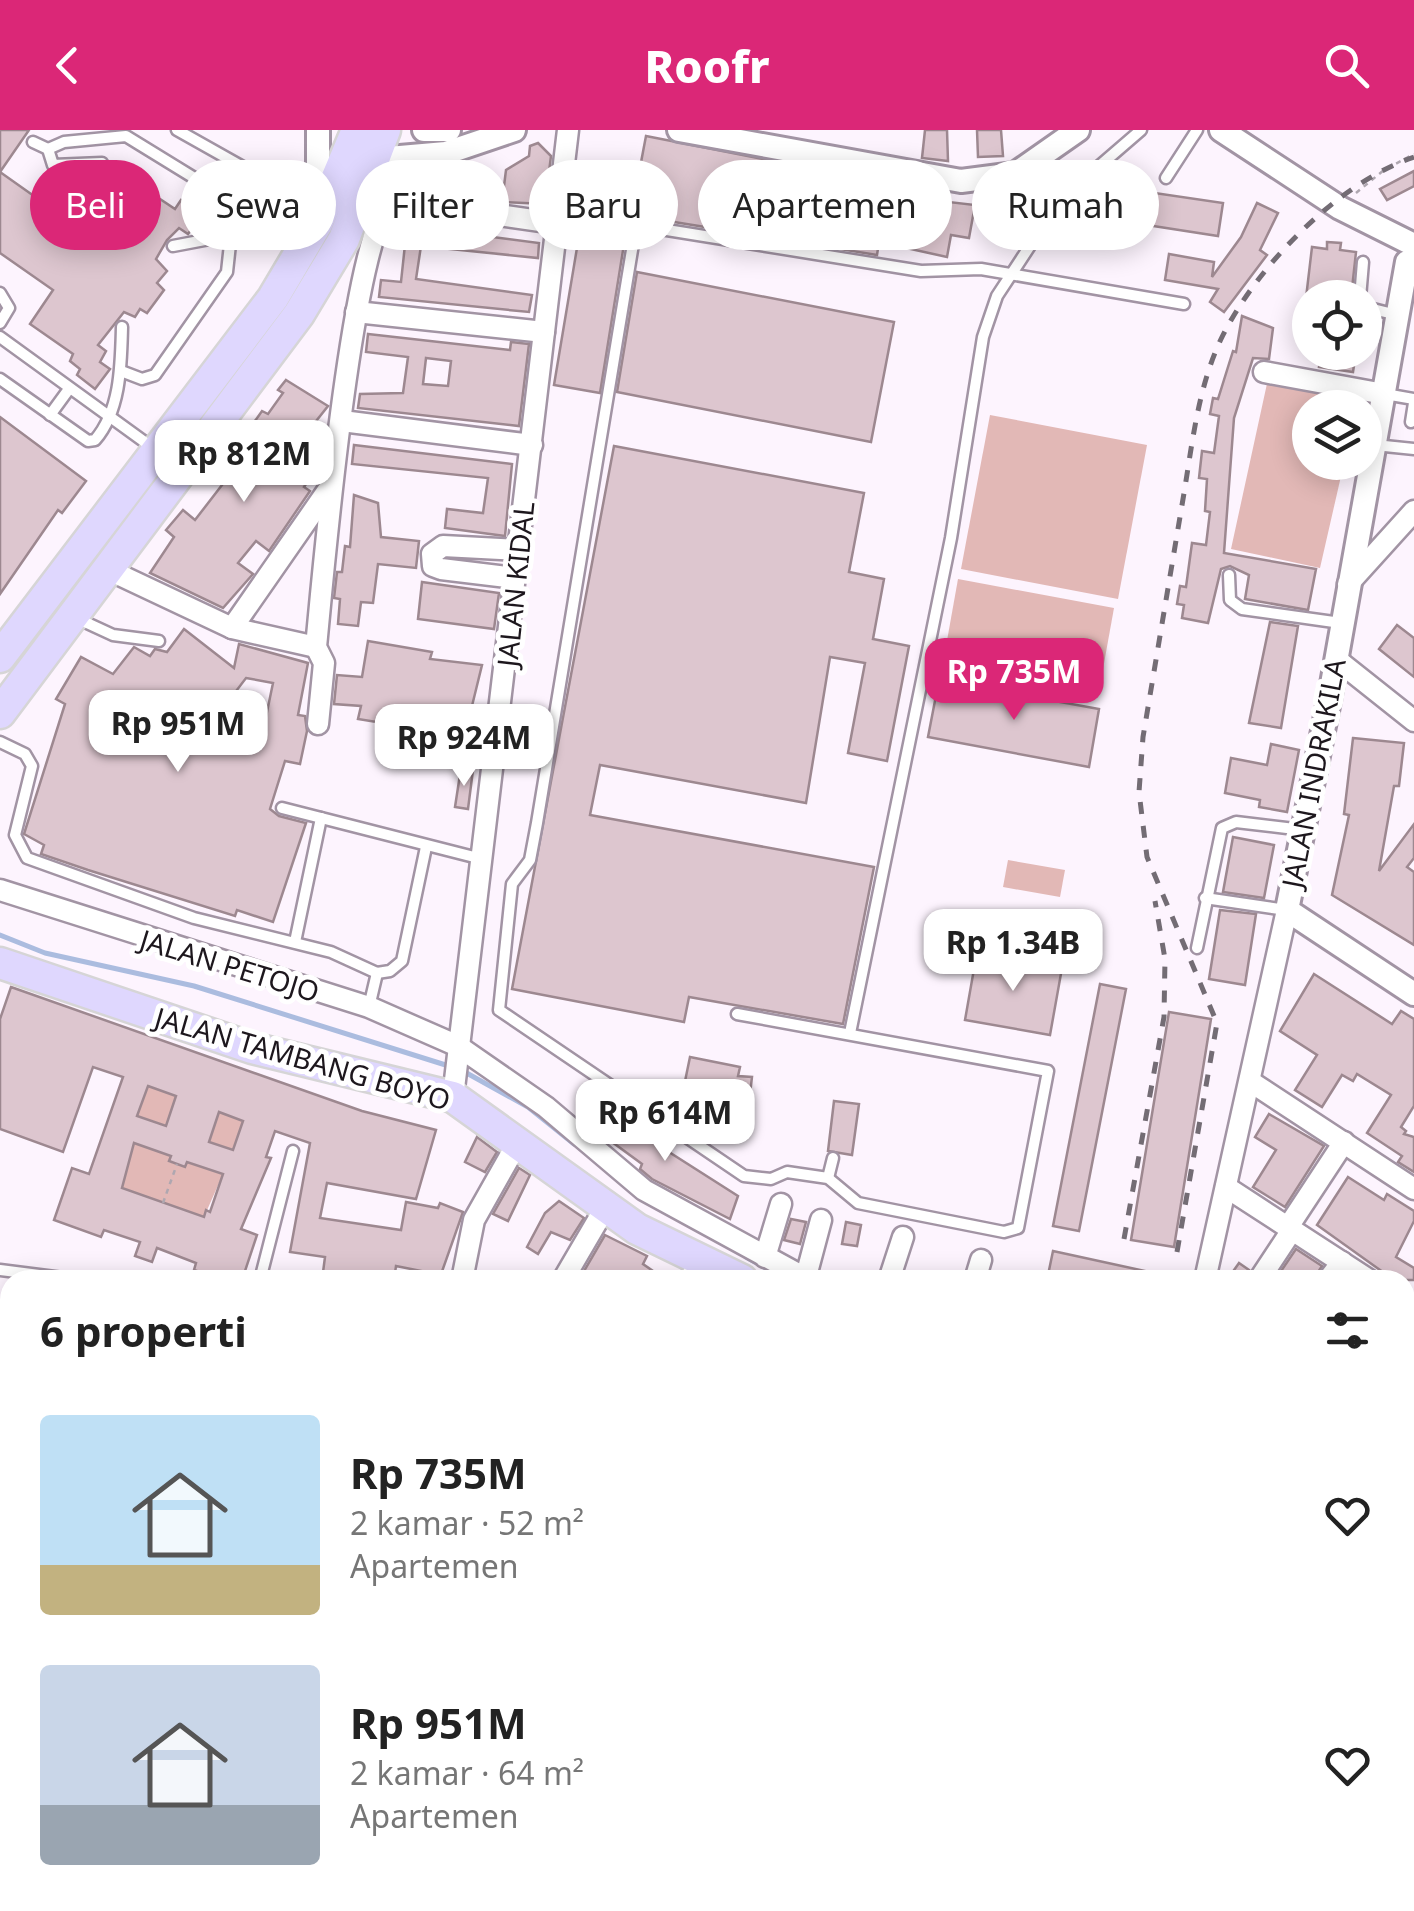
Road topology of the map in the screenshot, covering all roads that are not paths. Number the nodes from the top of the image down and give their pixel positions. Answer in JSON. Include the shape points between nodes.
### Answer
{"nodes":[{"id":1,"x":177,"y":130,"type":"edge"},
{"id":2,"x":357,"y":130,"type":"edge"},
{"id":3,"x":424,"y":130,"type":"edge"},
{"id":4,"x":449,"y":130,"type":"edge"},
{"id":5,"x":514,"y":130,"type":"edge"},
{"id":6,"x":568,"y":130,"type":"edge"},
{"id":7,"x":679,"y":130,"type":"edge"},
{"id":8,"x":1078,"y":130,"type":"edge"},
{"id":9,"x":1141,"y":130,"type":"edge"},
{"id":10,"x":1197,"y":130,"type":"edge"},
{"id":11,"x":1221,"y":130,"type":"edge"},
{"id":12,"x":121,"y":132,"type":"edge"},
{"id":13,"x":310,"y":134,"type":"edge"},
{"id":14,"x":64,"y":136,"type":"edge"},
{"id":15,"x":32,"y":142,"type":"dead end"},
{"id":16,"x":381,"y":145,"type":"edge"},
{"id":17,"x":48,"y":149,"type":"junction"},
{"id":18,"x":51,"y":160,"type":"edge"},
{"id":19,"x":229,"y":160,"type":"edge"},
{"id":20,"x":312,"y":160,"type":"edge"},
{"id":21,"x":563,"y":160,"type":"edge"},
{"id":22,"x":181,"y":169,"type":"edge"},
{"id":23,"x":1166,"y":178,"type":"dead end"},
{"id":24,"x":336,"y":180,"type":"edge"},
{"id":25,"x":529,"y":219,"type":"edge"},
{"id":26,"x":181,"y":245,"type":"edge"},
{"id":27,"x":173,"y":246,"type":"dead end"},
{"id":28,"x":229,"y":250,"type":"edge"},
{"id":29,"x":301,"y":250,"type":"edge"},
{"id":30,"x":551,"y":250,"type":"edge"},
{"id":31,"x":1407,"y":255,"type":"edge"},
{"id":32,"x":1362,"y":262,"type":"dead end"},
{"id":33,"x":1010,"y":274,"type":"junction"},
{"id":34,"x":1361,"y":280,"type":"edge"},
{"id":35,"x":0,"y":293,"type":"edge"},
{"id":36,"x":1184,"y":304,"type":"dead end"},
{"id":37,"x":1382,"y":311,"type":"edge"},
{"id":38,"x":356,"y":312,"type":"junction"},
{"id":39,"x":1398,"y":315,"type":"junction"},
{"id":40,"x":0,"y":323,"type":"edge"},
{"id":41,"x":122,"y":327,"type":"dead end"},
{"id":42,"x":544,"y":332,"type":"junction"},
{"id":43,"x":0,"y":337,"type":"edge"},
{"id":44,"x":121,"y":371,"type":"junction"},
{"id":45,"x":1264,"y":372,"type":"dead end"},
{"id":46,"x":0,"y":379,"type":"edge"},
{"id":47,"x":69,"y":389,"type":"junction"},
{"id":48,"x":1384,"y":394,"type":"junction"},
{"id":49,"x":1414,"y":401,"type":"edge"},
{"id":50,"x":1382,"y":404,"type":"edge"},
{"id":51,"x":50,"y":415,"type":"junction"},
{"id":52,"x":110,"y":416,"type":"junction"},
{"id":53,"x":342,"y":422,"type":"junction"},
{"id":54,"x":1411,"y":422,"type":"dead end"},
{"id":55,"x":532,"y":445,"type":"junction"},
{"id":56,"x":1382,"y":445,"type":"edge"},
{"id":57,"x":1409,"y":447,"type":"edge"},
{"id":58,"x":157,"y":451,"type":"junction"},
{"id":59,"x":1367,"y":480,"type":"edge"},
{"id":60,"x":331,"y":486,"type":"junction"},
{"id":61,"x":1414,"y":512,"type":"edge"},
{"id":62,"x":518,"y":550,"type":"junction"},
{"id":63,"x":108,"y":570,"type":"junction"},
{"id":64,"x":1229,"y":576,"type":"dead end"},
{"id":65,"x":515,"y":578,"type":"junction"},
{"id":66,"x":1348,"y":584,"type":"junction"},
{"id":67,"x":73,"y":616,"type":"junction"},
{"id":68,"x":1341,"y":624,"type":"junction"},
{"id":69,"x":232,"y":628,"type":"junction"},
{"id":70,"x":158,"y":641,"type":"dead end"},
{"id":71,"x":316,"y":648,"type":"junction"},
{"id":72,"x":0,"y":657,"type":"edge"},
{"id":73,"x":1336,"y":658,"type":"junction"},
{"id":74,"x":0,"y":713,"type":"edge"},
{"id":75,"x":1414,"y":721,"type":"edge"},
{"id":76,"x":318,"y":724,"type":"dead end"},
{"id":77,"x":0,"y":742,"type":"edge"},
{"id":78,"x":282,"y":808,"type":"dead end"},
{"id":79,"x":321,"y":818,"type":"junction"},
{"id":80,"x":1304,"y":830,"type":"junction"},
{"id":81,"x":426,"y":847,"type":"junction"},
{"id":82,"x":482,"y":860,"type":"junction"},
{"id":83,"x":0,"y":890,"type":"edge"},
{"id":84,"x":1205,"y":898,"type":"junction"},
{"id":85,"x":1287,"y":910,"type":"junction"},
{"id":86,"x":294,"y":942,"type":"junction"},
{"id":87,"x":1198,"y":948,"type":"dead end"},
{"id":88,"x":0,"y":963,"type":"edge"},
{"id":89,"x":376,"y":973,"type":"junction"},
{"id":90,"x":1414,"y":994,"type":"edge"},
{"id":91,"x":369,"y":1007,"type":"junction"},
{"id":92,"x":737,"y":1014,"type":"dead end"},
{"id":93,"x":850,"y":1034,"type":"junction"},
{"id":94,"x":458,"y":1051,"type":"junction"},
{"id":95,"x":1251,"y":1082,"type":"junction"},
{"id":96,"x":454,"y":1090,"type":"junction"},
{"id":97,"x":518,"y":1142,"type":"junction"},
{"id":98,"x":1344,"y":1142,"type":"junction"},
{"id":99,"x":293,"y":1150,"type":"dead end"},
{"id":100,"x":833,"y":1158,"type":"dead end"},
{"id":101,"x":828,"y":1178,"type":"junction"},
{"id":102,"x":1226,"y":1187,"type":"junction"},
{"id":103,"x":1414,"y":1189,"type":"edge"},
{"id":104,"x":781,"y":1204,"type":"dead end"},
{"id":105,"x":605,"y":1208,"type":"junction"},
{"id":106,"x":822,"y":1220,"type":"dead end"},
{"id":107,"x":1290,"y":1229,"type":"junction"},
{"id":108,"x":903,"y":1237,"type":"dead end"},
{"id":109,"x":765,"y":1257,"type":"junction"},
{"id":110,"x":1342,"y":1262,"type":"junction"},
{"id":111,"x":263,"y":1270,"type":"edge"},
{"id":112,"x":464,"y":1270,"type":"edge"},
{"id":113,"x":569,"y":1270,"type":"edge"},
{"id":114,"x":695,"y":1270,"type":"edge"},
{"id":115,"x":790,"y":1270,"type":"edge"},
{"id":116,"x":809,"y":1270,"type":"edge"},
{"id":117,"x":892,"y":1270,"type":"edge"},
{"id":118,"x":1207,"y":1270,"type":"edge"},
{"id":119,"x":1264,"y":1270,"type":"edge"},
{"id":120,"x":1336,"y":1270,"type":"edge"},
{"id":121,"x":1354,"y":1270,"type":"edge"}],
"edges":[{"from":1,"to":19,"type":"lane"},
{"from":2,"to":24,"type":"main road"},
{"from":3,"to":4,"type":"street"},
{"from":5,"to":16,"type":"street","via":[[446,153]]},
{"from":6,"to":21,"type":"street","name":"JALAN KIDAL"},
{"from":7,"to":8,"type":"street","via":[[976,181],[1016,174]]},
{"from":9,"to":33,"type":"lane","via":[[1060,200]]},
{"from":10,"to":23,"type":"lane"},
{"from":11,"to":31,"type":"street"},
{"from":12,"to":14,"type":"lane"},
{"from":12,"to":22,"type":"lane"},
{"from":13,"to":20,"type":"street"},
{"from":14,"to":17,"type":"lane"},
{"from":15,"to":17,"type":"lane"},
{"from":16,"to":63,"type":"main road","via":[[344,239],[300,314]]},
{"from":17,"to":18,"type":"lane"},
{"from":25,"to":38,"type":"street","via":[[389,201],[379,213]]},
{"from":26,"to":27,"type":"lane"},
{"from":28,"to":44,"type":"lane","via":[[227,272],[155,375],[142,380]]},
{"from":29,"to":58,"type":"main road"},
{"from":30,"to":42,"type":"street","name":"JALAN KIDAL"},
{"from":31,"to":39,"type":"street","name":"JALAN INDRAKILA"},
{"from":32,"to":34,"type":"lane"},
{"from":33,"to":36,"type":"lane"},
{"from":33,"to":93,"type":"lane","via":[[976,370],[951,538]]},
{"from":33,"to":101,"type":"lane","via":[[956,266],[921,271],[642,226],[635,232],[537,824],[530,860],[512,884],[498,1003],[506,1018],[744,1176],[771,1179],[787,1172]]},
{"from":35,"to":40,"type":"lane","via":[[9,308]]},
{"from":37,"to":39,"type":"lane"},
{"from":38,"to":42,"type":"street"},
{"from":38,"to":53,"type":"street"},
{"from":39,"to":48,"type":"street","name":"JALAN INDRAKILA"},
{"from":41,"to":44,"type":"lane"},
{"from":42,"to":55,"type":"street","name":"JALAN KIDAL"},
{"from":43,"to":47,"type":"lane"},
{"from":44,"to":52,"type":"lane"},
{"from":45,"to":48,"type":"street"},
{"from":46,"to":51,"type":"lane"},
{"from":47,"to":51,"type":"lane"},
{"from":47,"to":52,"type":"lane"},
{"from":48,"to":49,"type":"lane"},
{"from":48,"to":50,"type":"street","name":"JALAN INDRAKILA"},
{"from":49,"to":54,"type":"lane"},
{"from":51,"to":52,"type":"lane","via":[[88,441]]},
{"from":52,"to":58,"type":"lane"},
{"from":53,"to":55,"type":"street"},
{"from":53,"to":60,"type":"street"},
{"from":55,"to":62,"type":"street","name":"JALAN KIDAL"},
{"from":56,"to":57,"type":"lane"},
{"from":58,"to":72,"type":"main road"},
{"from":59,"to":66,"type":"street","name":"JALAN INDRAKILA"},
{"from":60,"to":69,"type":"street"},
{"from":60,"to":71,"type":"street"},
{"from":61,"to":66,"type":"street"},
{"from":62,"to":65,"type":"street","name":"JALAN KIDAL"},
{"from":62,"to":65,"type":"street","via":[[443,546],[431,558],[441,570]]},
{"from":63,"to":67,"type":"main road"},
{"from":63,"to":69,"type":"street"},
{"from":64,"to":68,"type":"lane","via":[[1230,600],[1242,610]]},
{"from":65,"to":82,"type":"street","name":"JALAN KIDAL"},
{"from":66,"to":68,"type":"street","name":"JALAN INDRAKILA"},
{"from":67,"to":70,"type":"lane","via":[[113,636]]},
{"from":67,"to":74,"type":"main road"},
{"from":68,"to":73,"type":"street","name":"JALAN INDRAKILA"},
{"from":69,"to":71,"type":"street"},
{"from":71,"to":76,"type":"street","via":[[324,663]]},
{"from":73,"to":75,"type":"street"},
{"from":73,"to":80,"type":"street","name":"JALAN INDRAKILA"},
{"from":77,"to":86,"type":"lane","via":[[25,754],[32,766],[14,834],[27,858],[194,918]]},
{"from":78,"to":79,"type":"lane"},
{"from":79,"to":81,"type":"lane"},
{"from":79,"to":86,"type":"lane"},
{"from":80,"to":84,"type":"lane","via":[[1226,824]]},
{"from":80,"to":85,"type":"street","name":"JALAN INDRAKILA"},
{"from":81,"to":82,"type":"lane"},
{"from":81,"to":89,"type":"lane","via":[[402,961]]},
{"from":82,"to":94,"type":"street","name":"JALAN KIDAL"},
{"from":83,"to":91,"type":"street","name":"JALAN PETOJO"},
{"from":84,"to":85,"type":"lane"},
{"from":84,"to":87,"type":"lane"},
{"from":85,"to":90,"type":"street"},
{"from":85,"to":95,"type":"street","name":"JALAN INDRAKILA"},
{"from":86,"to":89,"type":"lane"},
{"from":88,"to":96,"type":"main road","name":"JALAN TAMBANG BOYO","via":[[252,1048]]},
{"from":89,"to":91,"type":"lane"},
{"from":91,"to":94,"type":"street","name":"JALAN PETOJO"},
{"from":92,"to":93,"type":"lane"},
{"from":93,"to":101,"type":"lane","via":[[1040,1068],[1048,1071],[1049,1082],[1022,1222],[1011,1233],[858,1203]]},
{"from":94,"to":96,"type":"street","name":"JALAN KIDAL"},
{"from":94,"to":109,"type":"street","name":"JALAN PETOJO","via":[[546,1107],[644,1190]]},
{"from":95,"to":98,"type":"street"},
{"from":95,"to":102,"type":"street","name":"JALAN INDRAKILA"},
{"from":96,"to":97,"type":"main road","name":"JALAN TAMBANG BOYO"},
{"from":97,"to":105,"type":"main road","name":"JALAN TAMBANG BOYO"},
{"from":97,"to":112,"type":"street","via":[[474,1220]]},
{"from":98,"to":103,"type":"street"},
{"from":98,"to":107,"type":"street"},
{"from":99,"to":111,"type":"lane"},
{"from":100,"to":101,"type":"lane"},
{"from":102,"to":107,"type":"street"},
{"from":102,"to":118,"type":"street","name":"JALAN INDRAKILA"},
{"from":104,"to":109,"type":"street"},
{"from":105,"to":113,"type":"street"},
{"from":105,"to":114,"type":"main road","name":"JALAN TAMBANG BOYO"},
{"from":106,"to":116,"type":"street"},
{"from":107,"to":110,"type":"street"},
{"from":107,"to":119,"type":"street"},
{"from":108,"to":117,"type":"street"},
{"from":109,"to":115,"type":"street","name":"JALAN PETOJO"},
{"from":110,"to":120,"type":"street"},
{"from":110,"to":121,"type":"street"}]}
